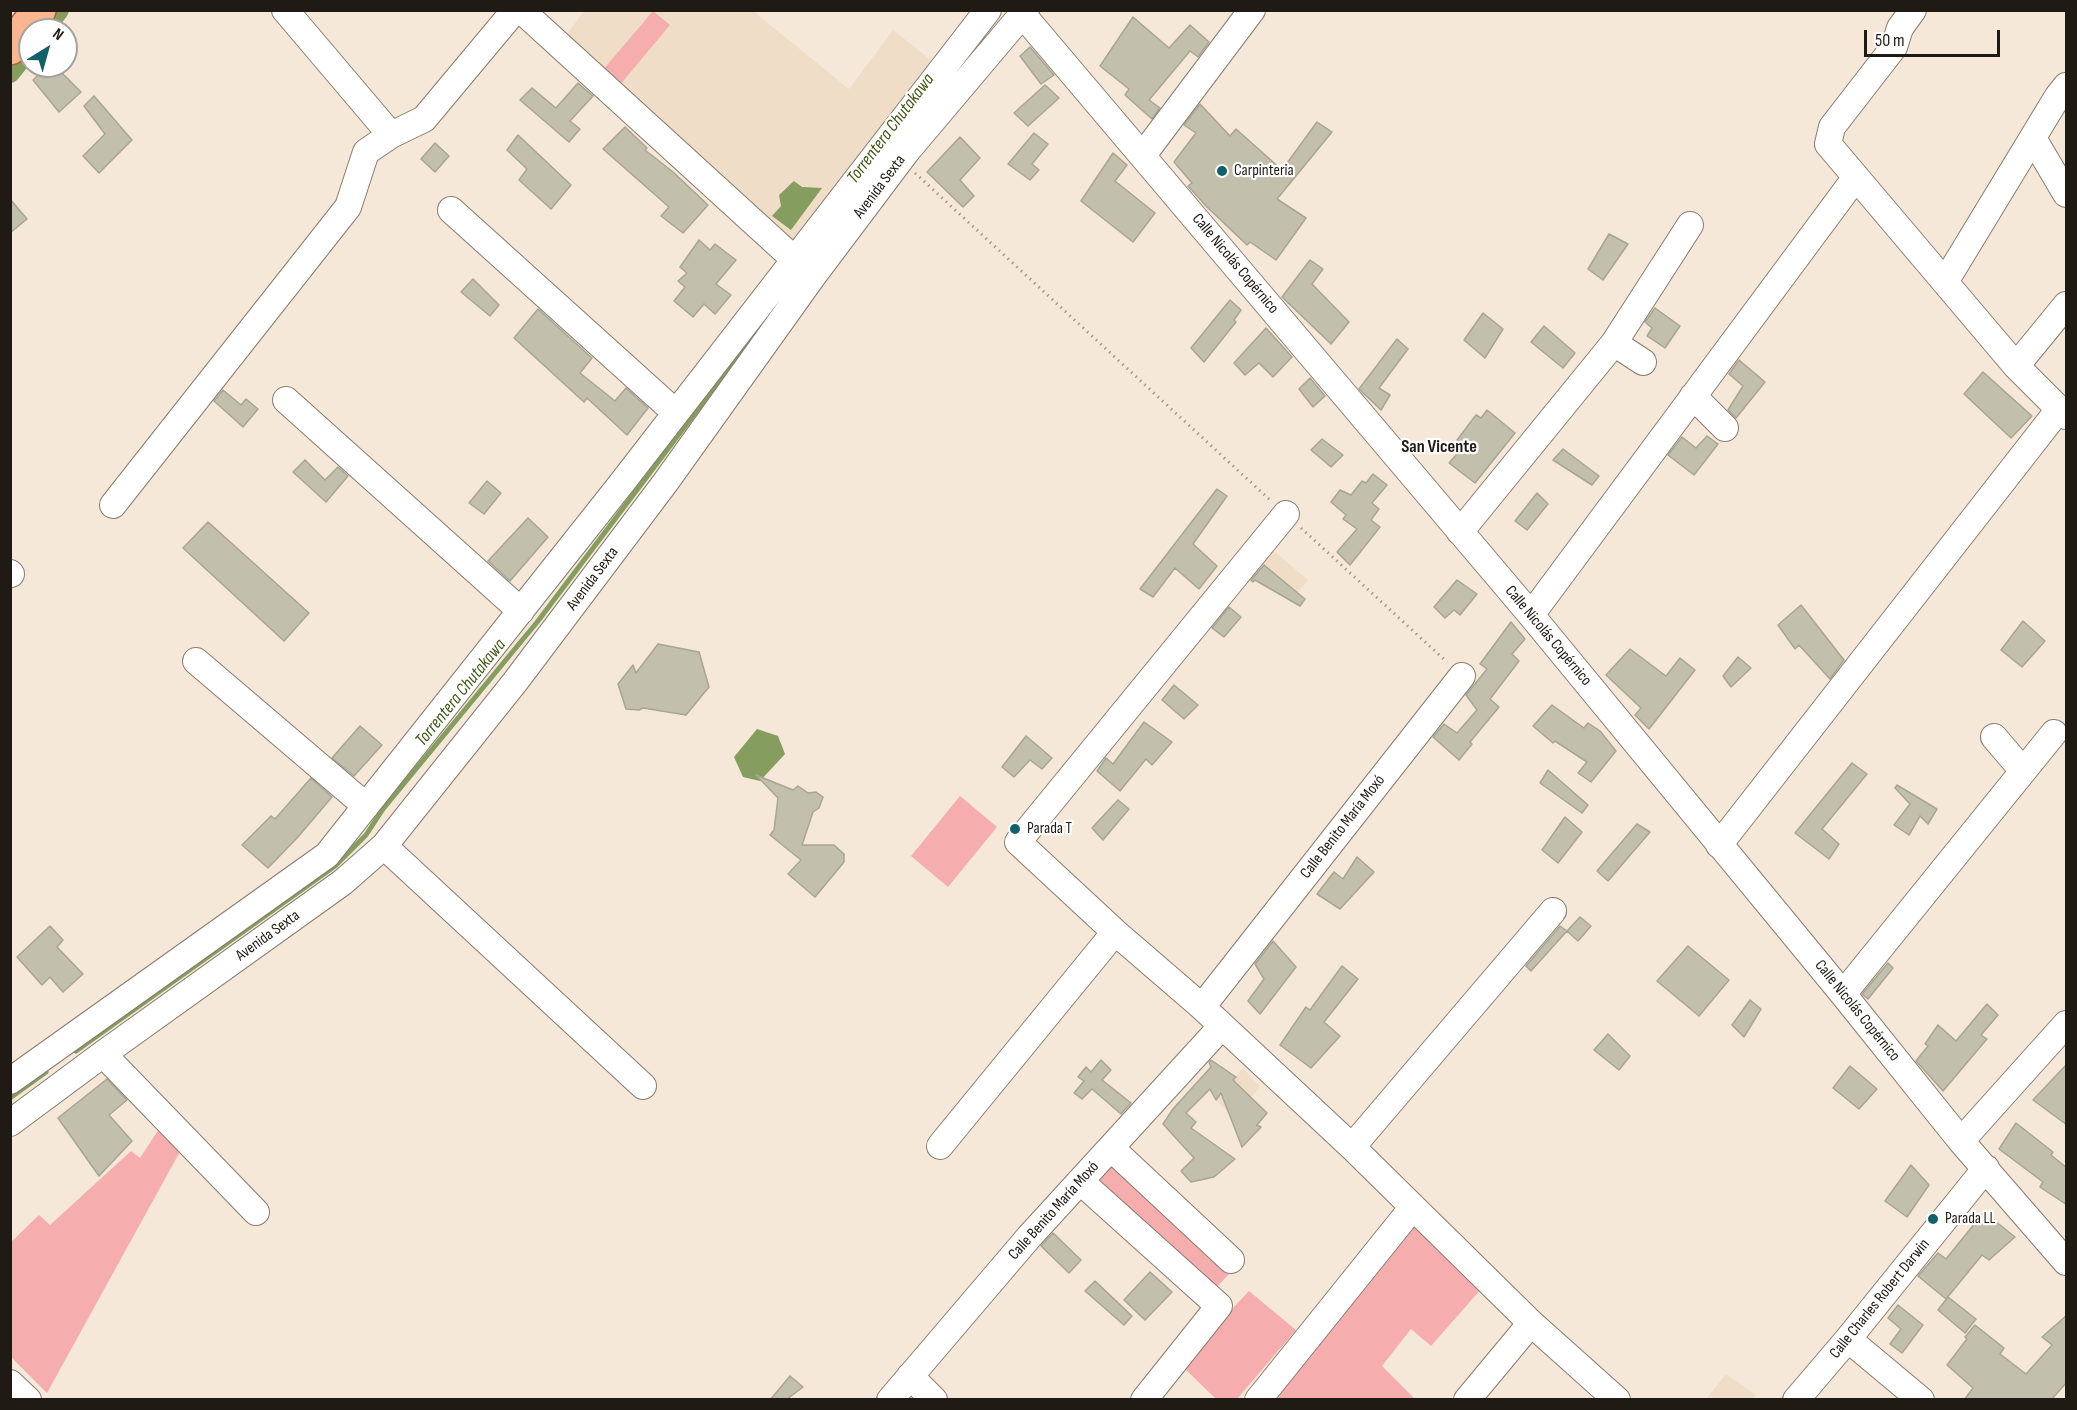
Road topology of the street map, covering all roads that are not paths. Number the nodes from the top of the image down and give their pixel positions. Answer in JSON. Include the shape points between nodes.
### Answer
{"nodes":[{"id":1,"x":39,"y":10,"type":"edge"},
{"id":2,"x":285,"y":10,"type":"edge"},
{"id":3,"x":515,"y":10,"type":"edge"},
{"id":4,"x":521,"y":10,"type":"edge"},
{"id":5,"x":988,"y":10,"type":"edge"},
{"id":6,"x":1252,"y":10,"type":"edge"},
{"id":7,"x":1019,"y":12,"type":"edge"},
{"id":8,"x":1900,"y":16,"type":"edge"},
{"id":9,"x":10,"y":48,"type":"edge"},
{"id":10,"x":2067,"y":86,"type":"edge"},
{"id":11,"x":391,"y":135,"type":"junction"},
{"id":12,"x":2033,"y":138,"type":"junction"},
{"id":13,"x":1143,"y":155,"type":"junction"},
{"id":14,"x":1856,"y":177,"type":"junction"},
{"id":15,"x":2067,"y":194,"type":"edge"},
{"id":16,"x":451,"y":210,"type":"dead end"},
{"id":17,"x":1690,"y":225,"type":"dead end"},
{"id":18,"x":806,"y":269,"type":"junction"},
{"id":19,"x":1945,"y":282,"type":"junction"},
{"id":20,"x":2067,"y":304,"type":"edge"},
{"id":21,"x":1614,"y":343,"type":"junction"},
{"id":22,"x":1643,"y":362,"type":"dead end"},
{"id":23,"x":2016,"y":366,"type":"junction"},
{"id":24,"x":1693,"y":396,"type":"junction"},
{"id":25,"x":286,"y":400,"type":"dead end"},
{"id":26,"x":2063,"y":412,"type":"edge"},
{"id":27,"x":676,"y":413,"type":"junction"},
{"id":28,"x":1725,"y":428,"type":"dead end"},
{"id":29,"x":113,"y":505,"type":"dead end"},
{"id":30,"x":1286,"y":514,"type":"road end"},
{"id":31,"x":1460,"y":532,"type":"junction"},
{"id":32,"x":521,"y":611,"type":"junction"},
{"id":33,"x":1530,"y":615,"type":"junction"},
{"id":34,"x":196,"y":661,"type":"dead end"},
{"id":35,"x":1462,"y":676,"type":"road end"},
{"id":36,"x":2054,"y":733,"type":"dead end"},
{"id":37,"x":1994,"y":737,"type":"dead end"},
{"id":38,"x":2023,"y":771,"type":"junction"},
{"id":39,"x":366,"y":806,"type":"junction"},
{"id":40,"x":1719,"y":845,"type":"junction"},
{"id":41,"x":384,"y":846,"type":"junction"},
{"id":42,"x":1552,"y":911,"type":"dead end"},
{"id":43,"x":1115,"y":932,"type":"junction"},
{"id":44,"x":1843,"y":994,"type":"junction"},
{"id":45,"x":1202,"y":1007,"type":"junction"},
{"id":46,"x":2067,"y":1024,"type":"edge"},
{"id":47,"x":1222,"y":1026,"type":"junction"},
{"id":48,"x":2067,"y":1047,"type":"edge"},
{"id":49,"x":103,"y":1054,"type":"junction"},
{"id":50,"x":68,"y":1055,"type":"junction"},
{"id":51,"x":10,"y":1081,"type":"edge"},
{"id":52,"x":643,"y":1086,"type":"dead end"},
{"id":53,"x":10,"y":1123,"type":"edge"},
{"id":54,"x":940,"y":1146,"type":"dead end"},
{"id":55,"x":1352,"y":1147,"type":"junction"},
{"id":56,"x":1111,"y":1148,"type":"junction"},
{"id":57,"x":1973,"y":1155,"type":"junction"},
{"id":58,"x":1080,"y":1181,"type":"junction"},
{"id":59,"x":1413,"y":1207,"type":"junction"},
{"id":60,"x":256,"y":1212,"type":"dead end"},
{"id":61,"x":1231,"y":1260,"type":"dead end"},
{"id":62,"x":2067,"y":1262,"type":"edge"},
{"id":63,"x":1531,"y":1323,"type":"junction"},
{"id":64,"x":1848,"y":1339,"type":"junction"},
{"id":65,"x":910,"y":1376,"type":"junction"},
{"id":66,"x":10,"y":1383,"type":"edge"},
{"id":67,"x":28,"y":1400,"type":"edge"},
{"id":68,"x":890,"y":1400,"type":"edge"},
{"id":69,"x":934,"y":1400,"type":"edge"},
{"id":70,"x":1144,"y":1400,"type":"edge"},
{"id":71,"x":1258,"y":1400,"type":"edge"},
{"id":72,"x":1467,"y":1400,"type":"edge"},
{"id":73,"x":1617,"y":1400,"type":"edge"},
{"id":74,"x":1796,"y":1400,"type":"edge"},
{"id":75,"x":1921,"y":1400,"type":"edge"}],
"edges":[{"from":1,"to":9,"type":"main road"},
{"from":2,"to":11,"type":"street"},
{"from":3,"to":11,"type":"street","via":[[424,119]]},
{"from":4,"to":18,"type":"street"},
{"from":5,"to":18,"type":"street","name":"Avenida Sexta"},
{"from":6,"to":13,"type":"street"},
{"from":7,"to":13,"type":"street","name":"Calle Nicolás Copérnico"},
{"from":7,"to":18,"type":"street","name":"Avenida Sexta"},
{"from":8,"to":14,"type":"street","via":[[1894,47],[1832,127],[1828,144]]},
{"from":10,"to":12,"type":"street"},
{"from":11,"to":29,"type":"street","via":[[366,152],[348,207]]},
{"from":12,"to":15,"type":"street"},
{"from":12,"to":19,"type":"street"},
{"from":13,"to":31,"type":"street","name":"Calle Nicolás Copérnico"},
{"from":14,"to":19,"type":"street"},
{"from":14,"to":24,"type":"street"},
{"from":16,"to":27,"type":"street"},
{"from":17,"to":21,"type":"street"},
{"from":18,"to":27,"type":"street","name":"Avenida Sexta"},
{"from":18,"to":41,"type":"street","name":"Avenida Sexta","via":[[658,493]]},
{"from":19,"to":23,"type":"street"},
{"from":20,"to":23,"type":"street"},
{"from":21,"to":22,"type":"street"},
{"from":21,"to":31,"type":"street"},
{"from":23,"to":26,"type":"street"},
{"from":24,"to":28,"type":"street"},
{"from":24,"to":33,"type":"street"},
{"from":25,"to":32,"type":"street"},
{"from":26,"to":40,"type":"street"},
{"from":27,"to":32,"type":"street","name":"Avenida Sexta"},
{"from":30,"to":43,"type":"street","via":[[1018,842]]},
{"from":31,"to":33,"type":"street","name":"Calle Nicolás Copérnico"},
{"from":32,"to":39,"type":"street","name":"Avenida Sexta"},
{"from":33,"to":40,"type":"street","name":"Calle Nicolás Copérnico"},
{"from":34,"to":39,"type":"street"},
{"from":35,"to":45,"type":"street","name":"Calle Benito María Moxó"},
{"from":36,"to":38,"type":"street"},
{"from":37,"to":38,"type":"street"},
{"from":38,"to":44,"type":"street"},
{"from":39,"to":50,"type":"street","name":"Avenida Sexta","via":[[327,855]]},
{"from":40,"to":44,"type":"street","name":"Calle Nicolás Copérnico"},
{"from":41,"to":49,"type":"street","name":"Avenida Sexta","via":[[343,882]]},
{"from":41,"to":52,"type":"street"},
{"from":42,"to":55,"type":"street"},
{"from":43,"to":45,"type":"street"},
{"from":43,"to":54,"type":"street"},
{"from":44,"to":57,"type":"street","name":"Calle Nicolás Copérnico"},
{"from":45,"to":47,"type":"street"},
{"from":46,"to":57,"type":"street","name":"Calle Charles Robert Darwin"},
{"from":47,"to":55,"type":"street"},
{"from":47,"to":56,"type":"street","name":"Calle Benito María Moxó"},
{"from":48,"to":57,"type":"street","name":"Calle Charles Robert Darwin"},
{"from":49,"to":50,"type":"street","name":"Avenida Sexta"},
{"from":49,"to":60,"type":"street"},
{"from":50,"to":51,"type":"street","name":"Avenida Sexta"},
{"from":50,"to":53,"type":"street","name":"Avenida Sexta"},
{"from":55,"to":59,"type":"street"},
{"from":56,"to":58,"type":"street","name":"Calle Benito María Moxó"},
{"from":56,"to":61,"type":"street"},
{"from":57,"to":62,"type":"street","name":"Calle Nicolás Copérnico"},
{"from":57,"to":64,"type":"street","name":"Calle Charles Robert Darwin"},
{"from":58,"to":65,"type":"street","name":"Calle Benito María Moxó"},
{"from":58,"to":70,"type":"street","via":[[1219,1306]]},
{"from":59,"to":63,"type":"street"},
{"from":59,"to":71,"type":"street"},
{"from":63,"to":72,"type":"street"},
{"from":63,"to":73,"type":"street"},
{"from":64,"to":74,"type":"street","name":"Calle Charles Robert Darwin"},
{"from":64,"to":75,"type":"street"},
{"from":65,"to":68,"type":"street","name":"Calle Benito María Moxó"},
{"from":65,"to":69,"type":"street"},
{"from":66,"to":67,"type":"street"}]}
